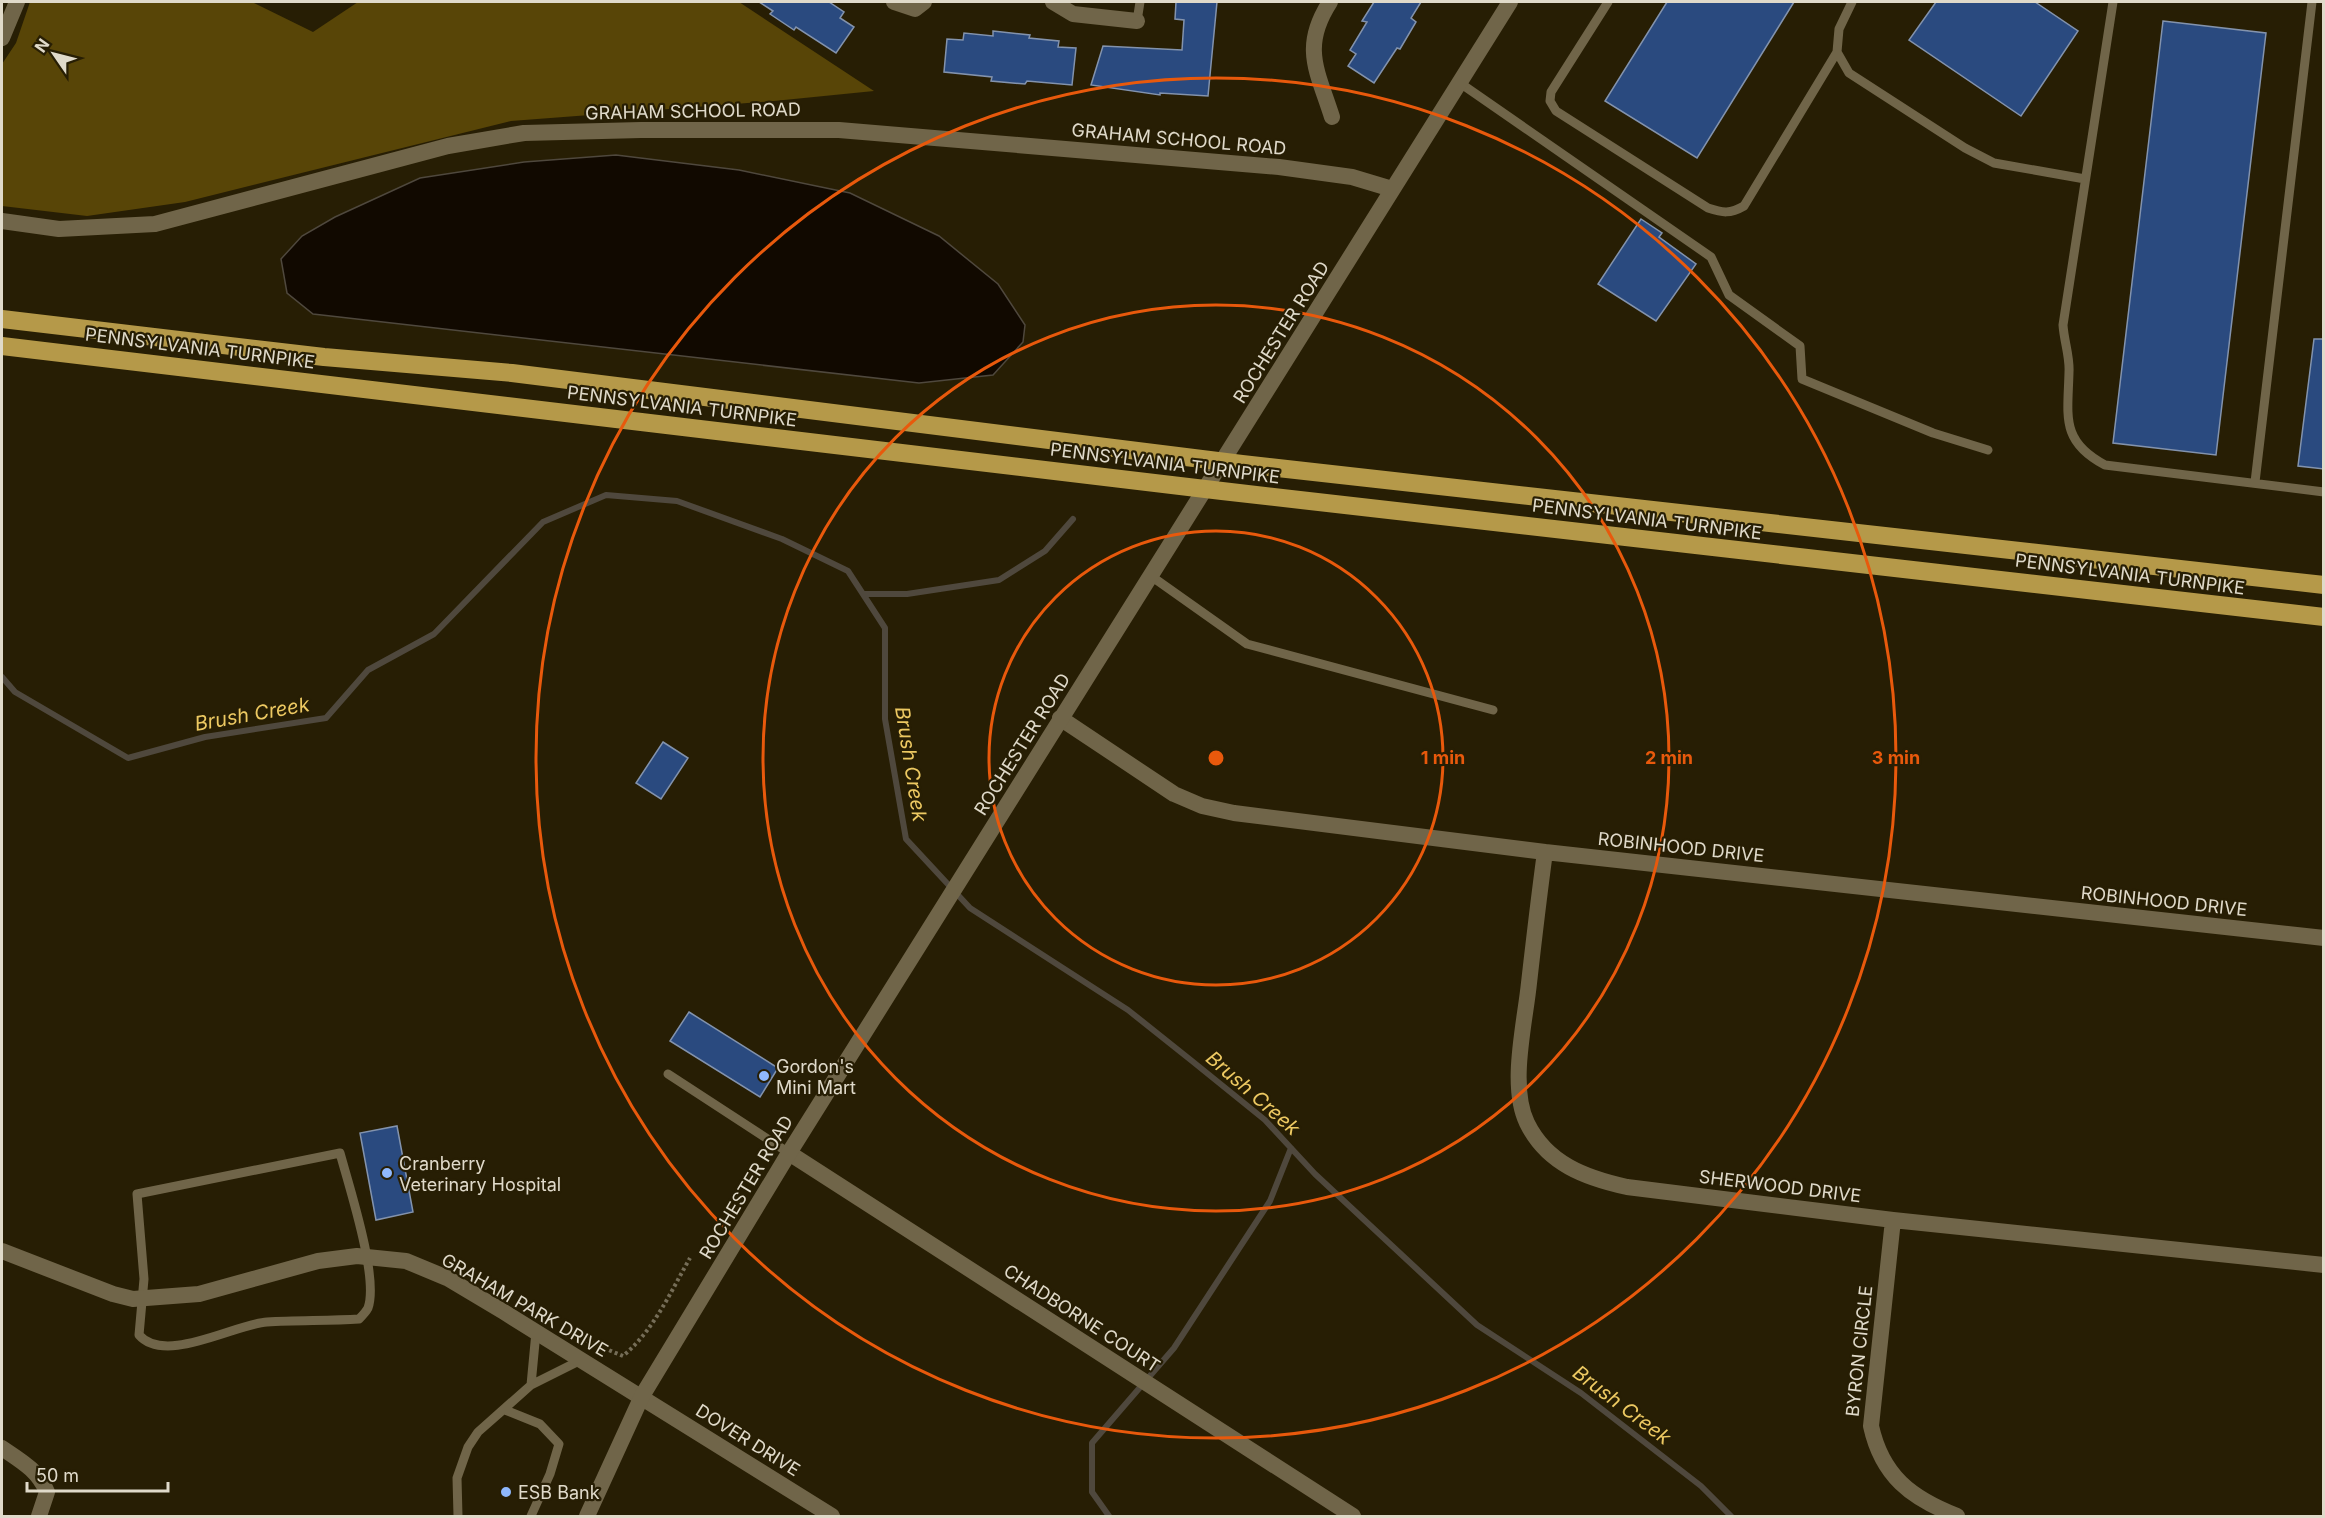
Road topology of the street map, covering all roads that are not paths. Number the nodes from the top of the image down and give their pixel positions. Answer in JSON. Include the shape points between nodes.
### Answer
{"nodes":[{"id":1,"x":17,"y":2,"type":"edge"},
{"id":2,"x":894,"y":2,"type":"edge"},
{"id":3,"x":1053,"y":2,"type":"edge"},
{"id":4,"x":1140,"y":2,"type":"edge"},
{"id":5,"x":1330,"y":2,"type":"edge"},
{"id":6,"x":1510,"y":2,"type":"edge"},
{"id":7,"x":1608,"y":2,"type":"edge"},
{"id":8,"x":1852,"y":2,"type":"edge"},
{"id":9,"x":2113,"y":2,"type":"edge"},
{"id":10,"x":2312,"y":2,"type":"edge"},
{"id":11,"x":919,"y":5,"type":"edge"},
{"id":12,"x":1137,"y":21,"type":"joint"},
{"id":13,"x":2,"y":38,"type":"edge"},
{"id":14,"x":1837,"y":52,"type":"junction"},
{"id":15,"x":1460,"y":83,"type":"junction"},
{"id":16,"x":1332,"y":117,"type":"dead end"},
{"id":17,"x":2085,"y":179,"type":"junction"},
{"id":18,"x":1392,"y":189,"type":"junction"},
{"id":19,"x":2,"y":221,"type":"edge"},
{"id":20,"x":2,"y":319,"type":"edge"},
{"id":21,"x":2,"y":346,"type":"edge"},
{"id":22,"x":1988,"y":450,"type":"dead end"},
{"id":23,"x":2255,"y":482,"type":"junction"},
{"id":24,"x":2324,"y":492,"type":"edge"},
{"id":25,"x":1151,"y":576,"type":"junction"},
{"id":26,"x":2324,"y":585,"type":"edge"},
{"id":27,"x":2324,"y":617,"type":"edge"},
{"id":28,"x":1493,"y":710,"type":"dead end"},
{"id":29,"x":1060,"y":718,"type":"junction"},
{"id":30,"x":1545,"y":852,"type":"junction"},
{"id":31,"x":2324,"y":938,"type":"edge"},
{"id":32,"x":668,"y":1074,"type":"dead end"},
{"id":33,"x":789,"y":1153,"type":"junction"},
{"id":34,"x":1893,"y":1220,"type":"junction"},
{"id":35,"x":2,"y":1251,"type":"edge"},
{"id":36,"x":366,"y":1256,"type":"junction"},
{"id":37,"x":2324,"y":1265,"type":"edge"},
{"id":38,"x":144,"y":1299,"type":"junction"},
{"id":39,"x":536,"y":1332,"type":"junction"},
{"id":40,"x":581,"y":1359,"type":"junction"},
{"id":41,"x":531,"y":1385,"type":"junction"},
{"id":42,"x":642,"y":1396,"type":"junction"},
{"id":43,"x":506,"y":1410,"type":"junction"},
{"id":44,"x":2,"y":1448,"type":"edge"},
{"id":45,"x":39,"y":1516,"type":"edge"},
{"id":46,"x":458,"y":1516,"type":"edge"},
{"id":47,"x":531,"y":1516,"type":"edge"},
{"id":48,"x":587,"y":1516,"type":"edge"},
{"id":49,"x":832,"y":1516,"type":"edge"},
{"id":50,"x":1353,"y":1516,"type":"edge"},
{"id":51,"x":1957,"y":1516,"type":"edge"}],
"edges":[{"from":1,"to":13,"type":"street"},
{"from":2,"to":11,"type":"street"},
{"from":3,"to":12,"type":"street","via":[[1073,14]]},
{"from":4,"to":12,"type":"lane"},
{"from":5,"to":16,"type":"street","via":[[1312,38],[1317,70]]},
{"from":6,"to":15,"type":"street","name":"ROCHESTER ROAD"},
{"from":7,"to":14,"type":"lane","via":[[1551,92],[1550,101],[1556,111],[1708,208],[1723,213],[1744,206]]},
{"from":8,"to":14,"type":"lane","via":[[1839,29]]},
{"from":9,"to":17,"type":"lane"},
{"from":10,"to":23,"type":"lane"},
{"from":14,"to":17,"type":"lane","via":[[1849,73],[1994,164]]},
{"from":15,"to":18,"type":"street","name":"ROCHESTER ROAD"},
{"from":15,"to":22,"type":"lane","via":[[1711,257],[1729,295],[1800,346],[1802,379],[1933,434]]},
{"from":17,"to":23,"type":"lane","via":[[2063,325],[2069,370],[2066,406],[2073,436],[2085,455],[2104,465]]},
{"from":18,"to":19,"type":"street","name":"GRAHAM SCHOOL ROAD","via":[[1352,177],[1279,167],[839,130],[640,130],[524,133],[448,146],[155,224],[59,229]]},
{"from":18,"to":25,"type":"street","name":"ROCHESTER ROAD"},
{"from":20,"to":26,"type":"highway","name":"PENNSYLVANIA TURNPIKE","via":[[312,355],[512,373],[1242,464]]},
{"from":21,"to":27,"type":"highway","name":"PENNSYLVANIA TURNPIKE"},
{"from":23,"to":24,"type":"lane"},
{"from":25,"to":28,"type":"lane","via":[[1246,644]]},
{"from":25,"to":29,"type":"street","name":"ROCHESTER ROAD"},
{"from":29,"to":30,"type":"street","name":"ROBINHOOD DRIVE","via":[[1174,794],[1202,806]]},
{"from":29,"to":33,"type":"street","name":"ROCHESTER ROAD"},
{"from":30,"to":31,"type":"street","name":"ROBINHOOD DRIVE"},
{"from":30,"to":34,"type":"street","name":"SHERWOOD DRIVE","via":[[1519,1075],[1526,1122],[1554,1158],[1598,1181],[1627,1187]]},
{"from":32,"to":33,"type":"lane"},
{"from":33,"to":42,"type":"street","name":"ROCHESTER ROAD"},
{"from":33,"to":50,"type":"street","name":"CHADBORNE COURT"},
{"from":34,"to":37,"type":"street","name":"SHERWOOD DRIVE"},
{"from":34,"to":51,"type":"street","name":"BYRON CIRCLE","via":[[1870,1426],[1875,1447],[1896,1479],[1931,1506]]},
{"from":35,"to":38,"type":"street","name":"GRAHAM PARK DRIVE","via":[[113,1294]]},
{"from":36,"to":38,"type":"street","name":"GRAHAM PARK DRIVE","via":[[318,1261],[199,1294]]},
{"from":36,"to":38,"type":"lane","via":[[370,1293],[368,1310],[359,1319],[264,1322],[187,1344],[162,1344],[145,1341],[139,1335]]},
{"from":36,"to":38,"type":"lane","via":[[340,1153],[137,1194]]},
{"from":36,"to":39,"type":"street","name":"GRAHAM PARK DRIVE","via":[[406,1262],[447,1278]]},
{"from":39,"to":40,"type":"street","name":"GRAHAM PARK DRIVE"},
{"from":39,"to":41,"type":"lane"},
{"from":40,"to":41,"type":"lane"},
{"from":40,"to":42,"type":"street","name":"GRAHAM PARK DRIVE"},
{"from":41,"to":43,"type":"lane"},
{"from":42,"to":48,"type":"street","name":"ROCHESTER ROAD"},
{"from":42,"to":49,"type":"street","name":"DOVER DRIVE"},
{"from":43,"to":46,"type":"lane","via":[[478,1432],[468,1447],[457,1478]]},
{"from":43,"to":47,"type":"lane","via":[[540,1424],[559,1444]]},
{"from":44,"to":45,"type":"street","via":[[41,1478],[47,1492]]}]}
